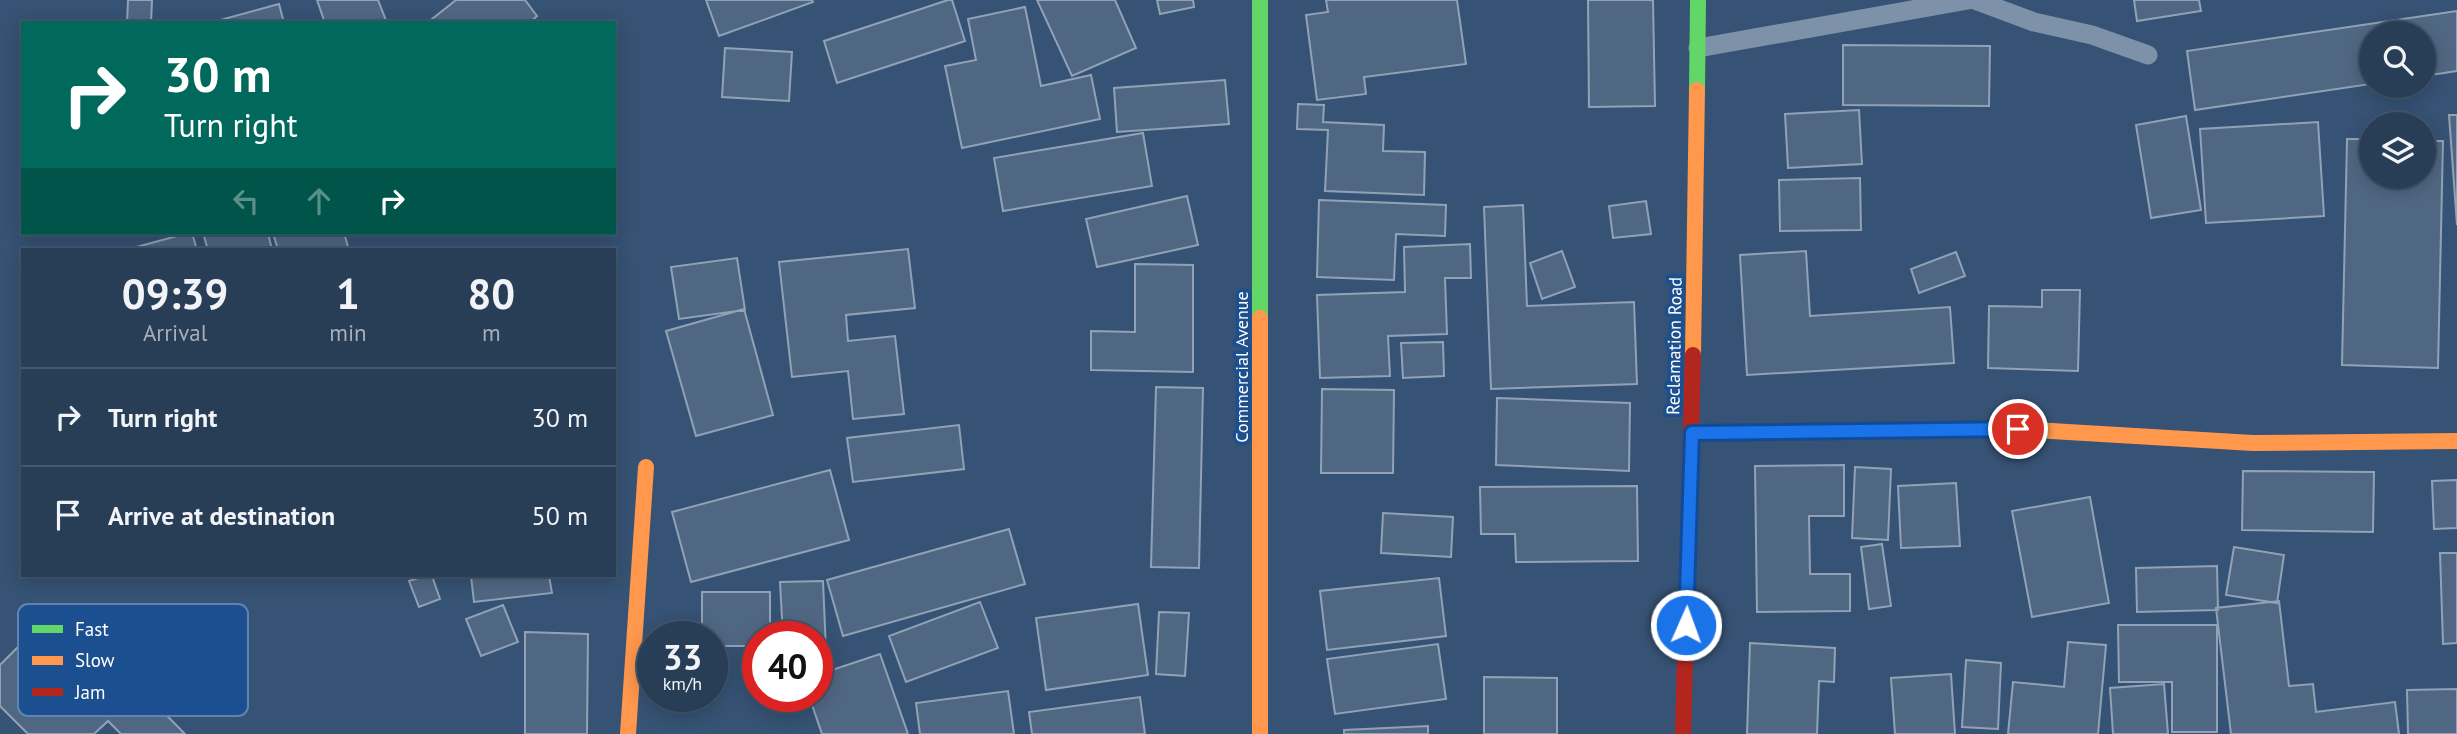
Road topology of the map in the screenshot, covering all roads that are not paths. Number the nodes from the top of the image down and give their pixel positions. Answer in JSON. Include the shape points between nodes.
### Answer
{"nodes":[{"id":1,"x":1260,"y":0,"type":"edge"},
{"id":2,"x":1698,"y":0,"type":"edge"},
{"id":3,"x":1968,"y":0,"type":"edge"},
{"id":4,"x":1975,"y":0,"type":"edge"},
{"id":5,"x":1698,"y":48,"type":"junction"},
{"id":6,"x":2148,"y":55,"type":"dead end"},
{"id":7,"x":1692,"y":433,"type":"junction"},
{"id":8,"x":2457,"y":441,"type":"edge"},
{"id":9,"x":646,"y":467,"type":"dead end"},
{"id":10,"x":628,"y":734,"type":"edge"},
{"id":11,"x":1259,"y":734,"type":"edge"},
{"id":12,"x":1683,"y":734,"type":"edge"}],
"edges":[{"from":1,"to":11,"type":"street","name":"Commercial Avenue"},
{"from":2,"to":5,"type":"street","name":"Reclamation Road"},
{"from":3,"to":5,"type":"lane"},
{"from":4,"to":6,"type":"lane"},
{"from":5,"to":7,"type":"street","name":"Reclamation Road"},
{"from":7,"to":8,"type":"street","via":[[2018,429],[2253,443]]},
{"from":7,"to":12,"type":"street","name":"Reclamation Road"},
{"from":9,"to":10,"type":"street"}]}
